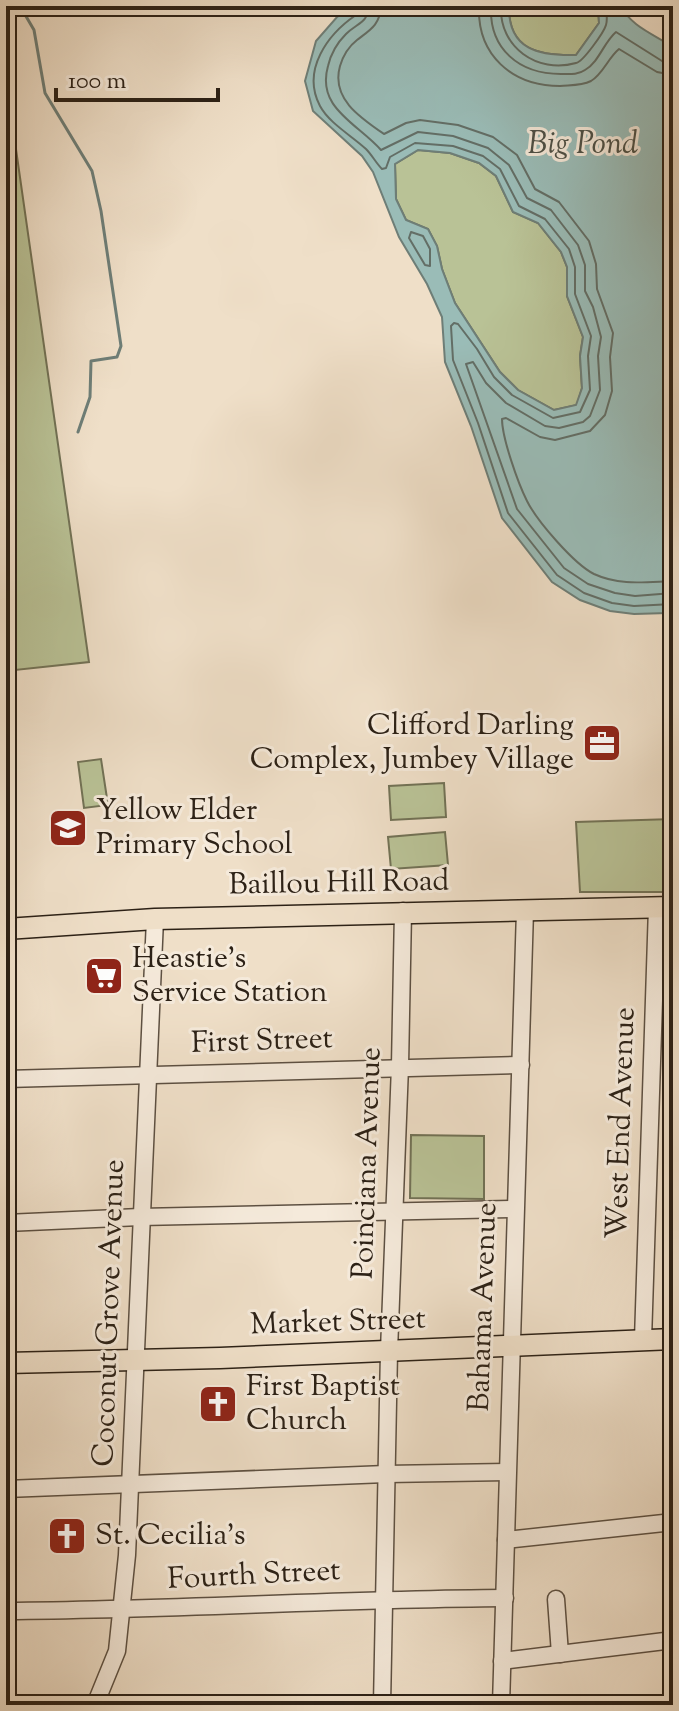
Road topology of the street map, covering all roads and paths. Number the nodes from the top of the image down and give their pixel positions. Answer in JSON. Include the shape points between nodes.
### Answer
{"nodes":[{"id":1,"x":665,"y":907,"type":"edge"},
{"id":2,"x":525,"y":910,"type":"junction"},
{"id":3,"x":403,"y":911,"type":"junction"},
{"id":4,"x":155,"y":919,"type":"junction"},
{"id":5,"x":6,"y":929,"type":"edge"},
{"id":6,"x":521,"y":1065,"type":"junction"},
{"id":7,"x":400,"y":1066,"type":"junction"},
{"id":8,"x":148,"y":1074,"type":"junction"},
{"id":9,"x":6,"y":1079,"type":"edge"},
{"id":10,"x":515,"y":1209,"type":"junction"},
{"id":11,"x":394,"y":1211,"type":"junction"},
{"id":12,"x":140,"y":1217,"type":"junction"},
{"id":13,"x":6,"y":1223,"type":"edge"},
{"id":14,"x":673,"y":1339,"type":"edge"},
{"id":15,"x":643,"y":1340,"type":"junction"},
{"id":16,"x":511,"y":1347,"type":"junction"},
{"id":17,"x":389,"y":1351,"type":"junction"},
{"id":18,"x":134,"y":1359,"type":"junction"},
{"id":19,"x":6,"y":1363,"type":"edge"},
{"id":20,"x":507,"y":1472,"type":"junction"},
{"id":21,"x":386,"y":1474,"type":"junction"},
{"id":22,"x":132,"y":1484,"type":"junction"},
{"id":23,"x":6,"y":1489,"type":"edge"},
{"id":24,"x":673,"y":1522,"type":"edge"},
{"id":25,"x":506,"y":1540,"type":"junction"},
{"id":26,"x":505,"y":1598,"type":"junction"},
{"id":27,"x":384,"y":1599,"type":"junction"},
{"id":28,"x":556,"y":1599,"type":"dead end"},
{"id":29,"x":123,"y":1610,"type":"junction"},
{"id":30,"x":6,"y":1611,"type":"edge"},
{"id":31,"x":673,"y":1640,"type":"edge"},
{"id":32,"x":560,"y":1654,"type":"junction"},
{"id":33,"x":502,"y":1661,"type":"junction"},
{"id":34,"x":95,"y":1705,"type":"edge"},
{"id":35,"x":382,"y":1705,"type":"edge"},
{"id":36,"x":501,"y":1705,"type":"edge"}],
"edges":[{"from":1,"to":2,"type":"main road","name":"Baillou Hill Road"},
{"from":1,"to":15,"type":"street","name":"West End Avenue"},
{"from":2,"to":3,"type":"main road","name":"Baillou Hill Road"},
{"from":2,"to":6,"type":"street","name":"Bahama Avenue"},
{"from":3,"to":4,"type":"main road","name":"Baillou Hill Road"},
{"from":3,"to":7,"type":"street","name":"Poinciana Avenue"},
{"from":4,"to":5,"type":"main road","name":"Baillou Hill Road"},
{"from":4,"to":8,"type":"street","name":"Coconut Grove Avenue"},
{"from":6,"to":7,"type":"street","name":"First Street"},
{"from":6,"to":10,"type":"street","name":"Bahama Avenue"},
{"from":7,"to":8,"type":"street","name":"First Street"},
{"from":7,"to":11,"type":"street","name":"Poinciana Avenue"},
{"from":8,"to":9,"type":"street","name":"First Street"},
{"from":8,"to":12,"type":"street","name":"Coconut Grove Avenue"},
{"from":10,"to":11,"type":"street"},
{"from":10,"to":16,"type":"street","name":"Bahama Avenue"},
{"from":11,"to":12,"type":"street"},
{"from":11,"to":17,"type":"street","name":"Poinciana Avenue"},
{"from":12,"to":13,"type":"street"},
{"from":12,"to":18,"type":"street","name":"Coconut Grove Avenue"},
{"from":14,"to":15,"type":"main road","name":"Market Street"},
{"from":15,"to":16,"type":"main road","name":"Market Street"},
{"from":16,"to":17,"type":"main road","name":"Market Street"},
{"from":16,"to":20,"type":"street","name":"Bahama Avenue"},
{"from":17,"to":18,"type":"main road","name":"Market Street"},
{"from":17,"to":21,"type":"street","name":"Poinciana Avenue"},
{"from":18,"to":19,"type":"main road","name":"Market Street"},
{"from":18,"to":22,"type":"street","name":"Coconut Grove Avenue"},
{"from":20,"to":21,"type":"street"},
{"from":20,"to":25,"type":"street","name":"Bahama Avenue"},
{"from":21,"to":22,"type":"street"},
{"from":21,"to":27,"type":"street","name":"Poinciana Avenue"},
{"from":22,"to":23,"type":"street"},
{"from":22,"to":29,"type":"street","name":"Coconut Grove Avenue"},
{"from":24,"to":25,"type":"street"},
{"from":25,"to":26,"type":"street","name":"Bahama Avenue"},
{"from":26,"to":27,"type":"street","name":"Fourth Street"},
{"from":26,"to":33,"type":"street","name":"Bahama Avenue"},
{"from":27,"to":29,"type":"street","name":"Fourth Street"},
{"from":27,"to":35,"type":"street","name":"Poinciana Avenue"},
{"from":28,"to":32,"type":"street"},
{"from":29,"to":30,"type":"street","name":"Fourth Street"},
{"from":29,"to":34,"type":"street","name":"Coconut Grove Avenue","via":[[117,1651]]},
{"from":31,"to":32,"type":"street"},
{"from":32,"to":33,"type":"street"},
{"from":33,"to":36,"type":"street","name":"Bahama Avenue"}]}
